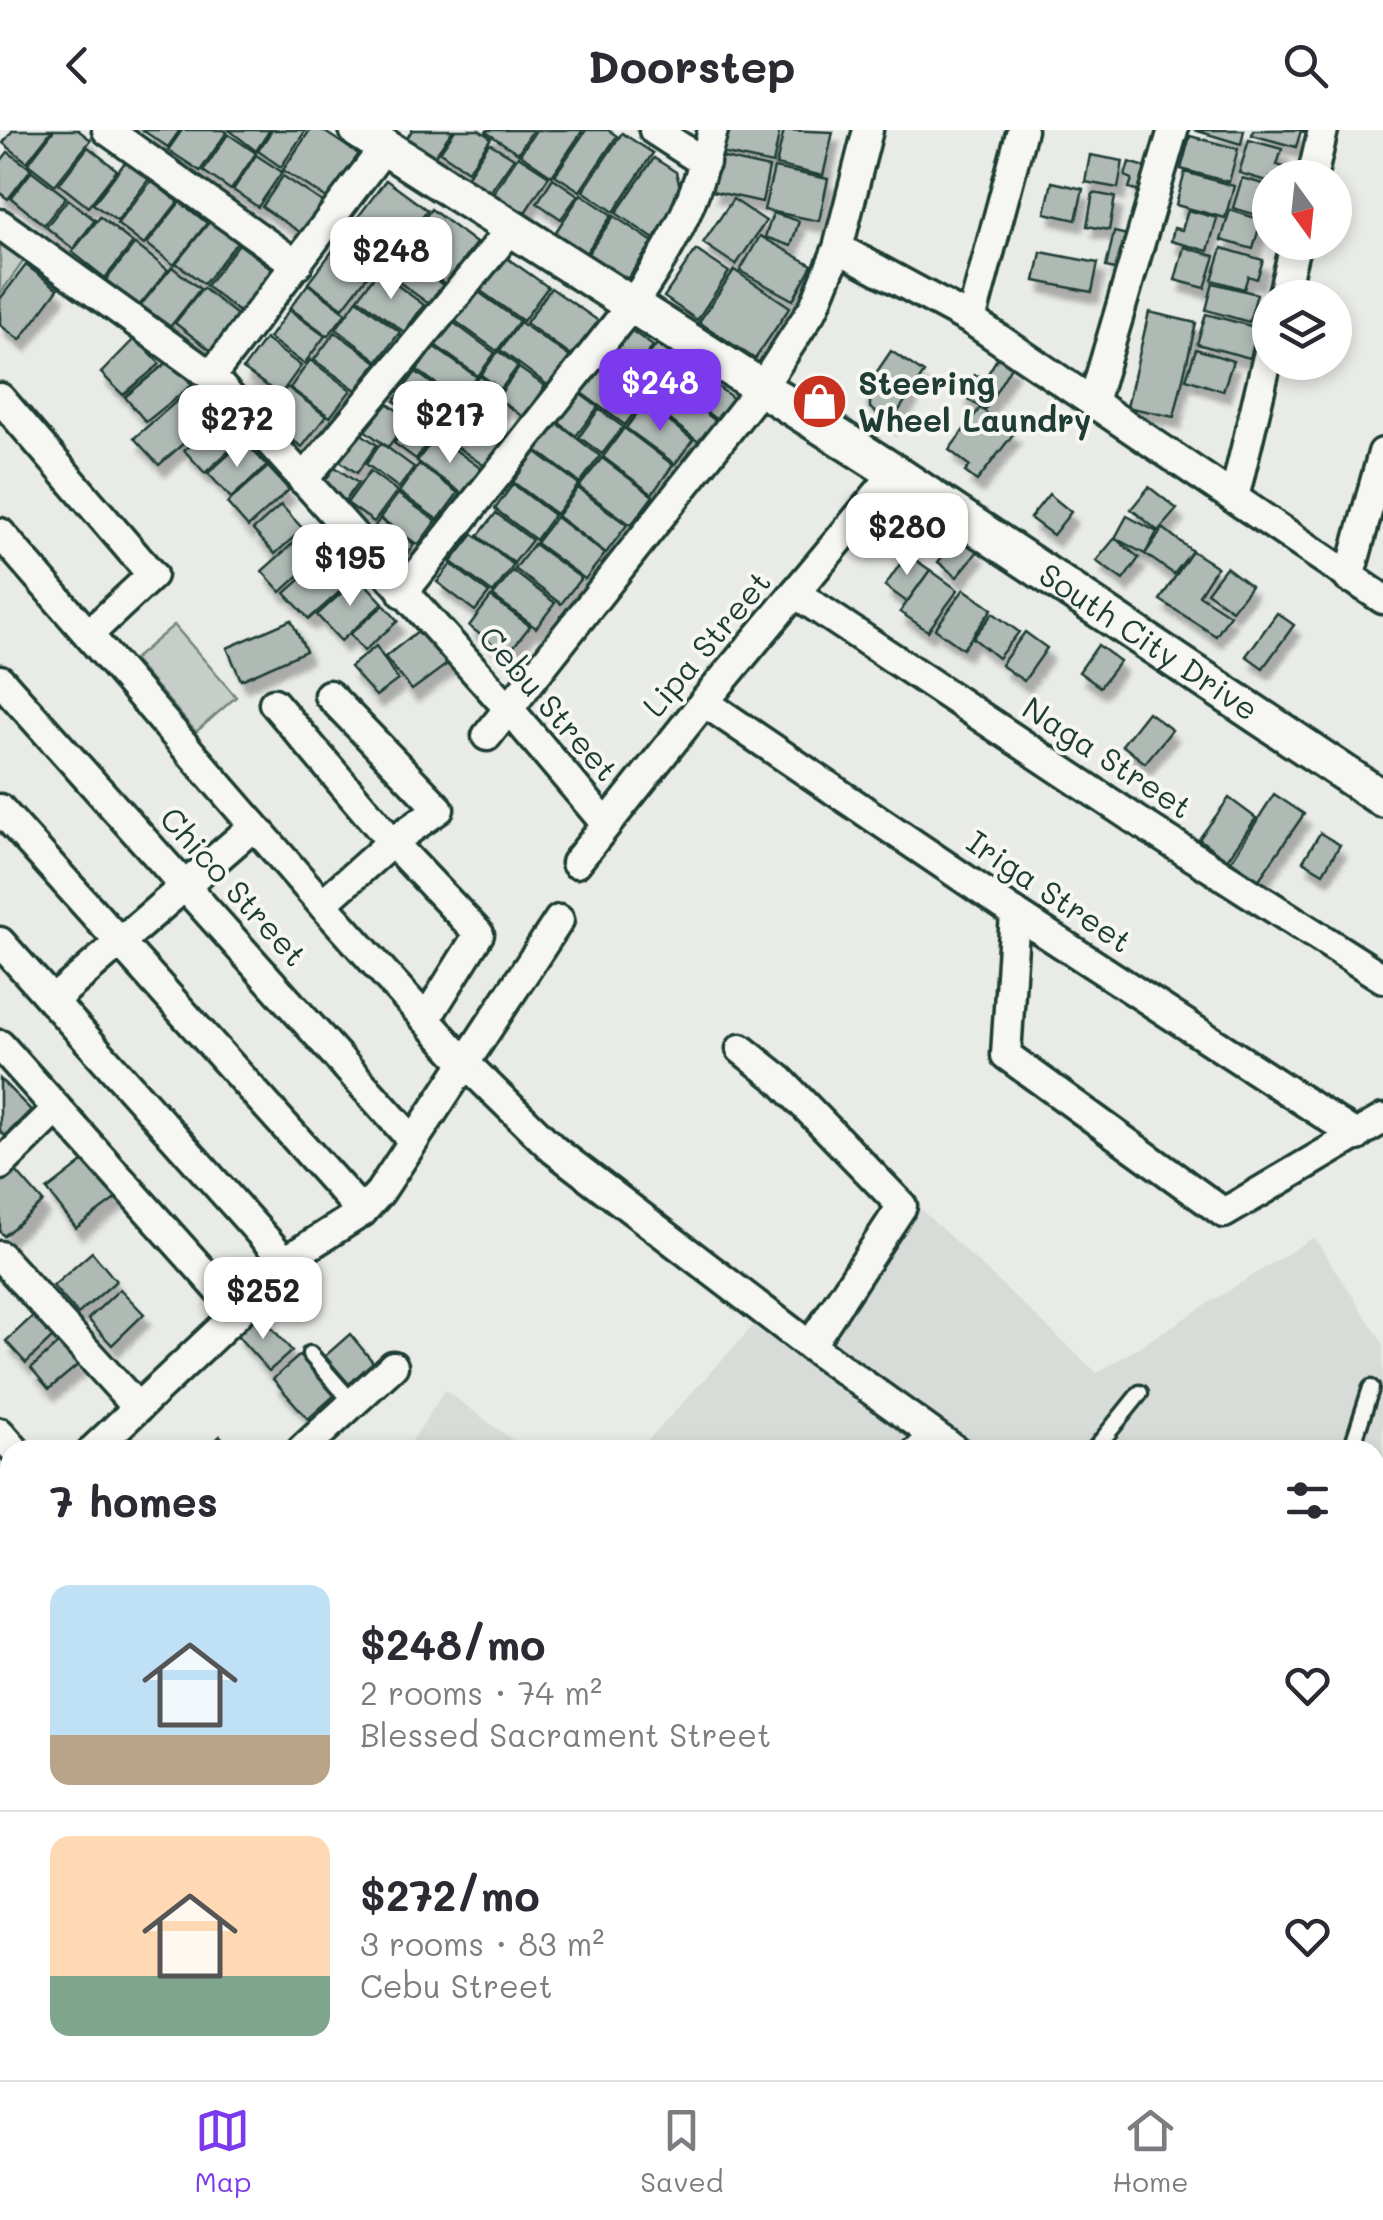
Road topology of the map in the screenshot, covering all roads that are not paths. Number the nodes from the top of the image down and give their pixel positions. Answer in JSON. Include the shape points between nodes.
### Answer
{"nodes":[{"id":1,"x":107,"y":130,"type":"edge"},
{"id":2,"x":654,"y":130,"type":"edge"},
{"id":3,"x":713,"y":130,"type":"edge"},
{"id":4,"x":868,"y":130,"type":"edge"},
{"id":5,"x":1022,"y":130,"type":"edge"},
{"id":6,"x":1174,"y":130,"type":"edge"},
{"id":7,"x":1323,"y":130,"type":"edge"},
{"id":8,"x":371,"y":139,"type":"edge"},
{"id":9,"x":1316,"y":160,"type":"edge"},
{"id":10,"x":704,"y":163,"type":"junction"},
{"id":11,"x":0,"y":224,"type":"edge"},
{"id":12,"x":511,"y":229,"type":"junction"},
{"id":13,"x":838,"y":248,"type":"junction"},
{"id":14,"x":297,"y":265,"type":"junction"},
{"id":15,"x":630,"y":306,"type":"junction"},
{"id":16,"x":971,"y":320,"type":"junction"},
{"id":17,"x":211,"y":376,"type":"junction"},
{"id":18,"x":1262,"y":380,"type":"edge"},
{"id":19,"x":762,"y":386,"type":"junction"},
{"id":20,"x":0,"y":398,"type":"edge"},
{"id":21,"x":1093,"y":402,"type":"junction"},
{"id":22,"x":1383,"y":453,"type":"edge"},
{"id":23,"x":894,"y":473,"type":"junction"},
{"id":24,"x":303,"y":480,"type":"junction"},
{"id":25,"x":1234,"y":498,"type":"junction"},
{"id":26,"x":1,"y":536,"type":"edge"},
{"id":27,"x":1349,"y":578,"type":"junction"},
{"id":28,"x":403,"y":592,"type":"junction"},
{"id":29,"x":795,"y":593,"type":"junction"},
{"id":30,"x":1383,"y":599,"type":"edge"},
{"id":31,"x":90,"y":634,"type":"junction"},
{"id":32,"x":0,"y":680,"type":"edge"},
{"id":33,"x":329,"y":695,"type":"dead end"},
{"id":34,"x":704,"y":702,"type":"junction"},
{"id":35,"x":274,"y":703,"type":"dead end"},
{"id":36,"x":509,"y":709,"type":"junction"},
{"id":37,"x":486,"y":736,"type":"dead end"},
{"id":38,"x":1383,"y":800,"type":"edge"},
{"id":39,"x":0,"y":809,"type":"edge"},
{"id":40,"x":606,"y":824,"type":"junction"},
{"id":41,"x":254,"y":826,"type":"junction"},
{"id":42,"x":392,"y":842,"type":"junction"},
{"id":43,"x":576,"y":862,"type":"dead end"},
{"id":44,"x":186,"y":886,"type":"junction"},
{"id":45,"x":322,"y":904,"type":"junction"},
{"id":46,"x":1015,"y":913,"type":"junction"},
{"id":47,"x":559,"y":920,"type":"dead end"},
{"id":48,"x":0,"y":942,"type":"edge"},
{"id":49,"x":121,"y":942,"type":"junction"},
{"id":50,"x":1383,"y":978,"type":"edge"},
{"id":51,"x":52,"y":1001,"type":"junction"},
{"id":52,"x":426,"y":1019,"type":"junction"},
{"id":53,"x":0,"y":1045,"type":"edge"},
{"id":54,"x":741,"y":1049,"type":"dead end"},
{"id":55,"x":466,"y":1064,"type":"junction"},
{"id":56,"x":57,"y":1109,"type":"junction"},
{"id":57,"x":1383,"y":1119,"type":"edge"},
{"id":58,"x":1357,"y":1136,"type":"junction"},
{"id":59,"x":413,"y":1141,"type":"junction"},
{"id":60,"x":0,"y":1165,"type":"edge"},
{"id":61,"x":362,"y":1212,"type":"junction"},
{"id":62,"x":0,"y":1256,"type":"edge"},
{"id":63,"x":810,"y":1346,"type":"junction"},
{"id":64,"x":310,"y":1354,"type":"dead end"},
{"id":65,"x":393,"y":1366,"type":"dead end"},
{"id":66,"x":1370,"y":1388,"type":"dead end"},
{"id":67,"x":1140,"y":1392,"type":"dead end"},
{"id":68,"x":354,"y":1403,"type":"junction"},
{"id":69,"x":138,"y":1408,"type":"junction"},
{"id":70,"x":104,"y":1440,"type":"edge"},
{"id":71,"x":313,"y":1440,"type":"edge"},
{"id":72,"x":918,"y":1440,"type":"edge"},
{"id":73,"x":1102,"y":1440,"type":"edge"},
{"id":74,"x":1354,"y":1440,"type":"edge"}],
"edges":[{"from":1,"to":14,"type":"street"},
{"from":2,"to":10,"type":"street"},
{"from":3,"to":10,"type":"street"},
{"from":4,"to":13,"type":"street"},
{"from":5,"to":16,"type":"street"},
{"from":6,"to":21,"type":"street"},
{"from":7,"to":9,"type":"street"},
{"from":8,"to":12,"type":"street","name":"South City Drive"},
{"from":8,"to":14,"type":"street"},
{"from":10,"to":15,"type":"street","via":[[682,226]]},
{"from":11,"to":17,"type":"street","name":"Cebu Street"},
{"from":12,"to":15,"type":"street","name":"South City Drive"},
{"from":12,"to":24,"type":"street"},
{"from":13,"to":16,"type":"street"},
{"from":13,"to":19,"type":"street","via":[[814,306]]},
{"from":14,"to":17,"type":"street"},
{"from":15,"to":19,"type":"street","name":"South City Drive"},
{"from":15,"to":28,"type":"street"},
{"from":16,"to":21,"type":"street"},
{"from":17,"to":24,"type":"street","name":"Cebu Street"},
{"from":18,"to":25,"type":"street"},
{"from":19,"to":23,"type":"street","name":"South City Drive"},
{"from":19,"to":36,"type":"street"},
{"from":20,"to":31,"type":"street","via":[[152,575]]},
{"from":21,"to":25,"type":"street"},
{"from":22,"to":27,"type":"street"},
{"from":23,"to":29,"type":"street","name":"Lipa Street"},
{"from":23,"to":38,"type":"street","name":"South City Drive"},
{"from":24,"to":28,"type":"street","name":"Cebu Street"},
{"from":25,"to":27,"type":"street"},
{"from":26,"to":31,"type":"street"},
{"from":27,"to":30,"type":"street"},
{"from":28,"to":36,"type":"street","name":"Cebu Street"},
{"from":29,"to":34,"type":"street","name":"Lipa Street"},
{"from":29,"to":50,"type":"street","name":"Naga Street"},
{"from":31,"to":41,"type":"street"},
{"from":32,"to":44,"type":"street","name":"Chico Street"},
{"from":33,"to":42,"type":"street","via":[[439,809]]},
{"from":34,"to":40,"type":"street","name":"Lipa Street"},
{"from":34,"to":46,"type":"street","name":"Iriga Street"},
{"from":35,"to":42,"type":"street"},
{"from":36,"to":37,"type":"street"},
{"from":36,"to":40,"type":"street","name":"Cebu Street"},
{"from":39,"to":49,"type":"street"},
{"from":40,"to":43,"type":"street","name":"Lipa Street"},
{"from":41,"to":44,"type":"street"},
{"from":41,"to":45,"type":"street"},
{"from":42,"to":45,"type":"street"},
{"from":42,"to":52,"type":"street","via":[[478,934]]},
{"from":44,"to":49,"type":"street"},
{"from":44,"to":59,"type":"street","name":"Chico Street"},
{"from":45,"to":52,"type":"street"},
{"from":46,"to":58,"type":"street","name":"Iriga Street"},
{"from":46,"to":58,"type":"street","via":[[1006,1055],[1224,1213]]},
{"from":47,"to":55,"type":"street"},
{"from":48,"to":51,"type":"street"},
{"from":49,"to":51,"type":"street"},
{"from":49,"to":61,"type":"street"},
{"from":51,"to":61,"type":"street","via":[[285,1261]]},
{"from":52,"to":55,"type":"street"},
{"from":53,"to":56,"type":"street"},
{"from":54,"to":63,"type":"street","via":[[780,1080],[902,1206]]},
{"from":55,"to":59,"type":"street"},
{"from":55,"to":63,"type":"street","via":[[554,1150]]},
{"from":56,"to":60,"type":"street"},
{"from":56,"to":69,"type":"street","via":[[239,1312]]},
{"from":57,"to":58,"type":"street"},
{"from":59,"to":61,"type":"street"},
{"from":62,"to":69,"type":"street"},
{"from":63,"to":72,"type":"street"},
{"from":64,"to":68,"type":"lane"},
{"from":65,"to":68,"type":"street"},
{"from":66,"to":74,"type":"lane"},
{"from":67,"to":73,"type":"lane"},
{"from":68,"to":71,"type":"street"},
{"from":69,"to":70,"type":"street"}]}
